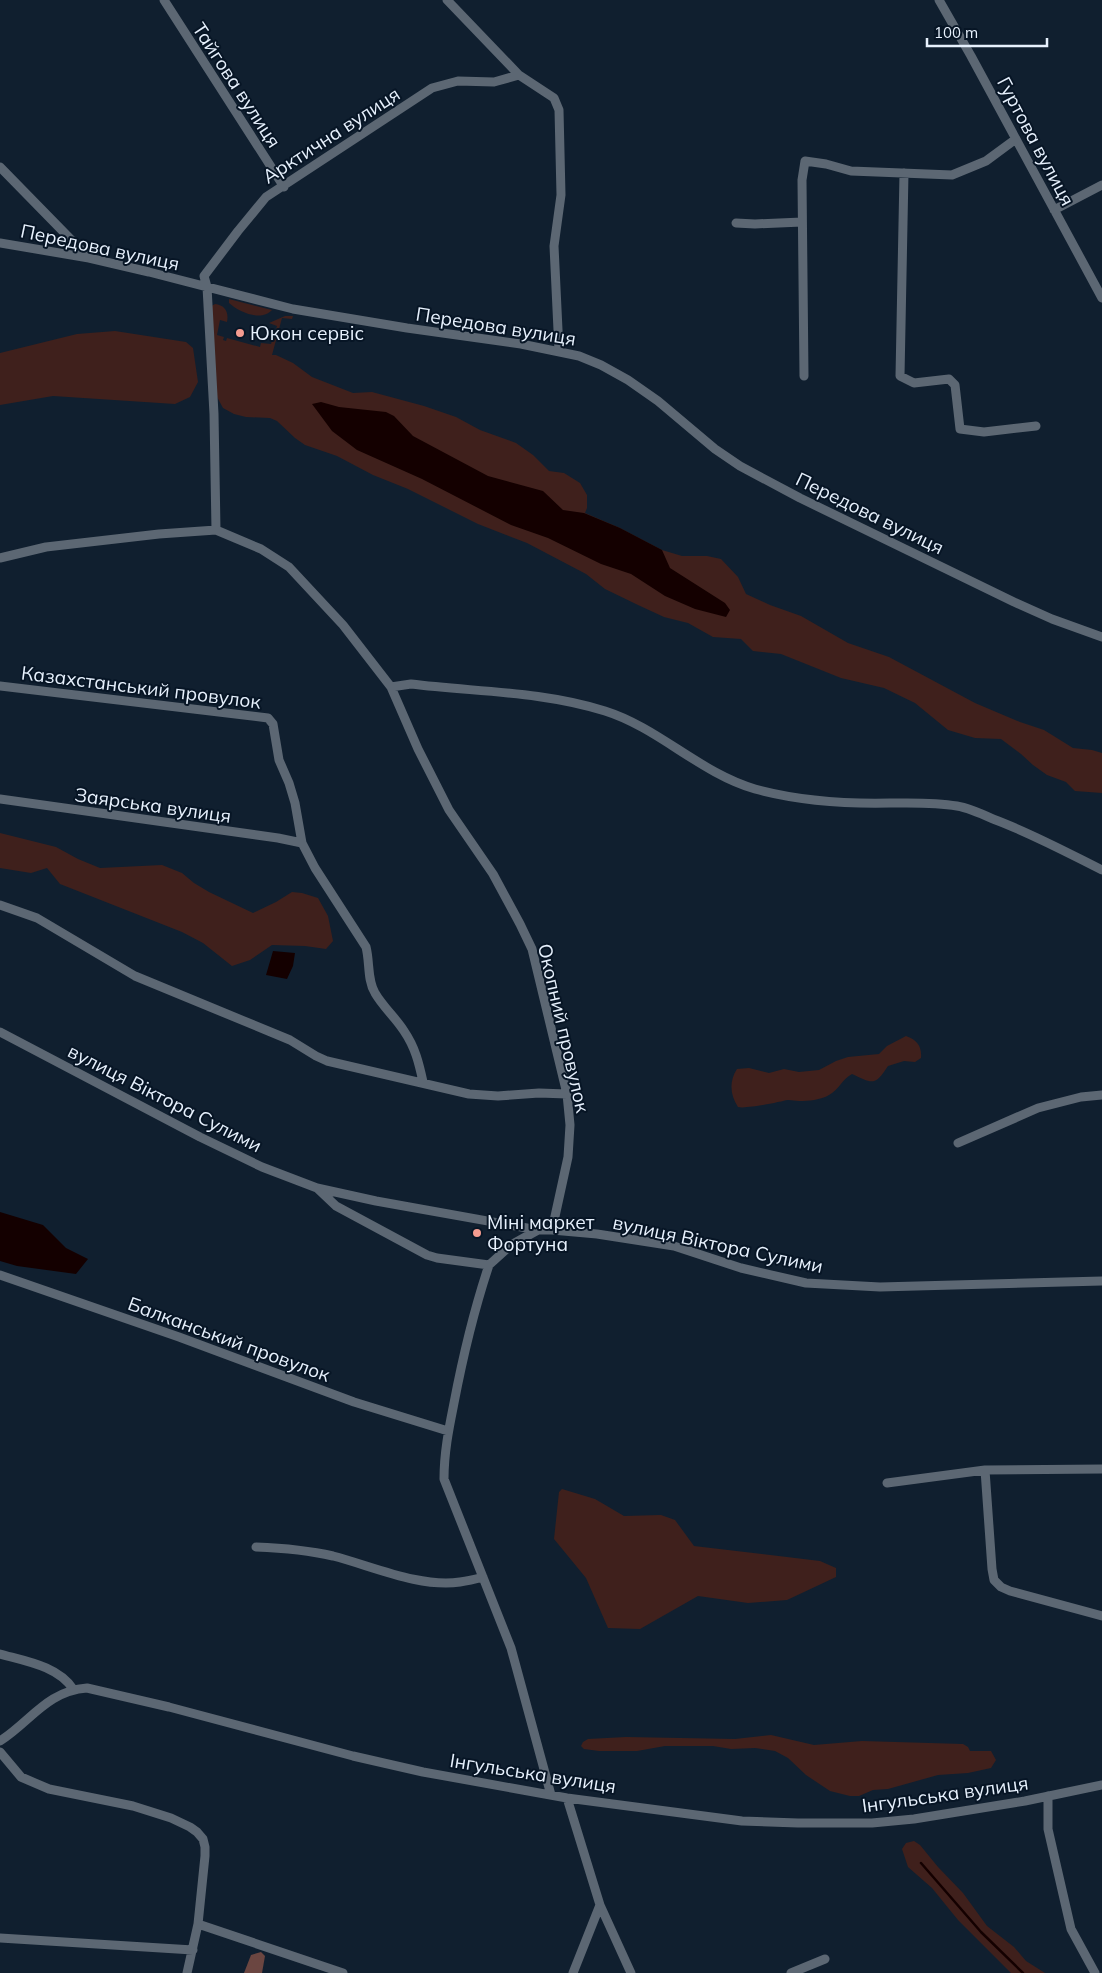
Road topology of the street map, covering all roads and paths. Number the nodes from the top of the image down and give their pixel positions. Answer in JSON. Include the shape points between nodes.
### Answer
{"nodes":[{"id":1,"x":164,"y":0,"type":"edge"},
{"id":2,"x":447,"y":0,"type":"edge"},
{"id":3,"x":939,"y":0,"type":"edge"},
{"id":4,"x":518,"y":75,"type":"junction"},
{"id":5,"x":1016,"y":139,"type":"junction"},
{"id":6,"x":0,"y":166,"type":"edge"},
{"id":7,"x":904,"y":173,"type":"junction"},
{"id":8,"x":1102,"y":186,"type":"edge"},
{"id":9,"x":284,"y":187,"type":"junction"},
{"id":10,"x":1054,"y":210,"type":"junction"},
{"id":11,"x":802,"y":222,"type":"junction"},
{"id":12,"x":736,"y":223,"type":"dead end"},
{"id":13,"x":0,"y":243,"type":"edge"},
{"id":14,"x":89,"y":258,"type":"junction"},
{"id":15,"x":207,"y":286,"type":"junction"},
{"id":16,"x":1101,"y":295,"type":"edge"},
{"id":17,"x":559,"y":351,"type":"junction"},
{"id":18,"x":804,"y":376,"type":"dead end"},
{"id":19,"x":1036,"y":426,"type":"dead end"},
{"id":20,"x":216,"y":530,"type":"junction"},
{"id":21,"x":0,"y":558,"type":"edge"},
{"id":22,"x":1102,"y":637,"type":"edge"},
{"id":23,"x":0,"y":686,"type":"edge"},
{"id":24,"x":391,"y":687,"type":"junction"},
{"id":25,"x":0,"y":799,"type":"edge"},
{"id":26,"x":302,"y":843,"type":"junction"},
{"id":27,"x":1102,"y":870,"type":"edge"},
{"id":28,"x":0,"y":905,"type":"edge"},
{"id":29,"x":0,"y":1032,"type":"edge"},
{"id":30,"x":423,"y":1082,"type":"junction"},
{"id":31,"x":567,"y":1094,"type":"junction"},
{"id":32,"x":1102,"y":1095,"type":"edge"},
{"id":33,"x":958,"y":1142,"type":"dead end"},
{"id":34,"x":317,"y":1188,"type":"junction"},
{"id":35,"x":538,"y":1230,"type":"junction"},
{"id":36,"x":552,"y":1230,"type":"junction"},
{"id":37,"x":489,"y":1265,"type":"junction"},
{"id":38,"x":0,"y":1275,"type":"edge"},
{"id":39,"x":1102,"y":1281,"type":"edge"},
{"id":40,"x":448,"y":1431,"type":"junction"},
{"id":41,"x":1102,"y":1469,"type":"edge"},
{"id":42,"x":985,"y":1470,"type":"junction"},
{"id":43,"x":887,"y":1484,"type":"dead end"},
{"id":44,"x":256,"y":1547,"type":"dead end"},
{"id":45,"x":483,"y":1577,"type":"junction"},
{"id":46,"x":1102,"y":1616,"type":"edge"},
{"id":47,"x":0,"y":1654,"type":"edge"},
{"id":48,"x":73,"y":1689,"type":"junction"},
{"id":49,"x":0,"y":1741,"type":"edge"},
{"id":50,"x":0,"y":1752,"type":"edge"},
{"id":51,"x":1102,"y":1785,"type":"edge"},
{"id":52,"x":551,"y":1795,"type":"junction"},
{"id":53,"x":1048,"y":1796,"type":"junction"},
{"id":54,"x":567,"y":1798,"type":"junction"},
{"id":55,"x":600,"y":1905,"type":"junction"},
{"id":56,"x":198,"y":1924,"type":"junction"},
{"id":57,"x":0,"y":1938,"type":"edge"},
{"id":58,"x":193,"y":1950,"type":"junction"},
{"id":59,"x":825,"y":1959,"type":"dead end"},
{"id":60,"x":187,"y":1973,"type":"edge"},
{"id":61,"x":343,"y":1973,"type":"edge"},
{"id":62,"x":573,"y":1973,"type":"edge"},
{"id":63,"x":631,"y":1973,"type":"edge"},
{"id":64,"x":791,"y":1973,"type":"edge"},
{"id":65,"x":1095,"y":1973,"type":"edge"}],
"edges":[{"from":1,"to":9,"type":"street","name":"Тайгова вулиця"},
{"from":2,"to":4,"type":"street"},
{"from":3,"to":5,"type":"street","name":"Гуртова вулиця"},
{"from":4,"to":9,"type":"street","name":"Арктична вулиця","via":[[494,82],[458,81],[432,88]]},
{"from":4,"to":17,"type":"street","via":[[554,98],[559,110],[561,195],[554,246]]},
{"from":5,"to":7,"type":"street","via":[[986,161],[952,175]]},
{"from":5,"to":10,"type":"street","name":"Гуртова вулиця"},
{"from":6,"to":14,"type":"street"},
{"from":7,"to":11,"type":"street","via":[[851,171],[805,161]]},
{"from":7,"to":19,"type":"street","via":[[900,376],[914,383],[949,379],[955,384],[960,429],[984,432]]},
{"from":8,"to":10,"type":"street"},
{"from":9,"to":15,"type":"street","name":"Арктична вулиця","via":[[266,197],[238,231],[204,276]]},
{"from":10,"to":16,"type":"street","name":"Гуртова вулиця"},
{"from":11,"to":12,"type":"street"},
{"from":11,"to":18,"type":"street"},
{"from":13,"to":14,"type":"street","name":"Передова вулиця"},
{"from":14,"to":15,"type":"street","name":"Передова вулиця"},
{"from":15,"to":17,"type":"street","name":"Передова вулиця","via":[[293,309]]},
{"from":15,"to":20,"type":"street"},
{"from":17,"to":22,"type":"street","name":"Передова вулиця","via":[[601,365],[628,380],[728,459],[800,498],[1014,602]]},
{"from":20,"to":21,"type":"street","via":[[46,547]]},
{"from":20,"to":24,"type":"street","name":"Окопний провулок","via":[[261,549],[289,567],[343,624]]},
{"from":23,"to":26,"type":"street","name":"Казахстанський провулок","via":[[268,718],[273,724],[279,760],[295,803]]},
{"from":24,"to":27,"type":"street","via":[[410,684],[501,692],[552,698],[606,711],[678,748],[701,766],[754,789],[813,801],[930,802],[960,806],[1018,828]]},
{"from":24,"to":31,"type":"street","name":"Окопний провулок","via":[[449,810],[493,874],[532,949]]},
{"from":25,"to":26,"type":"street","name":"Заярська вулиця"},
{"from":26,"to":30,"type":"street","via":[[366,948],[375,993],[414,1047]]},
{"from":28,"to":30,"type":"street","via":[[37,918],[135,976],[290,1040],[327,1061]]},
{"from":29,"to":34,"type":"street","name":"вулиця Віктора Сулими","via":[[200,1137],[262,1167]]},
{"from":30,"to":31,"type":"street","via":[[469,1094]]},
{"from":31,"to":36,"type":"street","name":"Окопний провулок","via":[[570,1125],[568,1158]]},
{"from":32,"to":33,"type":"street","via":[[1038,1108]]},
{"from":34,"to":35,"type":"street","name":"вулиця Віктора Сулими"},
{"from":34,"to":37,"type":"street","name":"вулиця Віктора Сулими","via":[[336,1206],[427,1255]]},
{"from":35,"to":36,"type":"street","name":"вулиця Віктора Сулими"},
{"from":35,"to":37,"type":"street","name":"вулиця Віктора Сулими","via":[[511,1245]]},
{"from":36,"to":39,"type":"street","name":"вулиця Віктора Сулими","via":[[674,1246],[741,1268],[806,1283],[880,1287]]},
{"from":37,"to":40,"type":"street","via":[[474,1310]]},
{"from":38,"to":40,"type":"street","name":"Балканський провулок","via":[[180,1336],[354,1402]]},
{"from":40,"to":45,"type":"street","via":[[444,1478]]},
{"from":41,"to":42,"type":"street"},
{"from":42,"to":43,"type":"street"},
{"from":42,"to":46,"type":"street","via":[[994,1580],[1010,1591]]},
{"from":44,"to":45,"type":"street","via":[[331,1556],[436,1583]]},
{"from":45,"to":52,"type":"street","via":[[512,1648]]},
{"from":47,"to":48,"type":"street","via":[[44,1667],[68,1682]]},
{"from":48,"to":49,"type":"street","via":[[61,1693]]},
{"from":48,"to":52,"type":"street","name":"Інгульська вулиця","via":[[105,1691],[424,1772]]},
{"from":50,"to":56,"type":"street","via":[[21,1777],[49,1789],[133,1806],[171,1818],[198,1832],[205,1847]]},
{"from":51,"to":53,"type":"street","name":"Інгульська вулиця"},
{"from":52,"to":54,"type":"street","name":"Інгульська вулиця"},
{"from":53,"to":54,"type":"street","name":"Інгульська вулиця","via":[[872,1823],[742,1821]]},
{"from":53,"to":65,"type":"street","via":[[1048,1829],[1072,1929]]},
{"from":54,"to":55,"type":"street"},
{"from":55,"to":62,"type":"street"},
{"from":55,"to":63,"type":"street"},
{"from":56,"to":58,"type":"street"},
{"from":56,"to":61,"type":"street"},
{"from":57,"to":58,"type":"street"},
{"from":58,"to":60,"type":"street"},
{"from":59,"to":64,"type":"street"}]}
